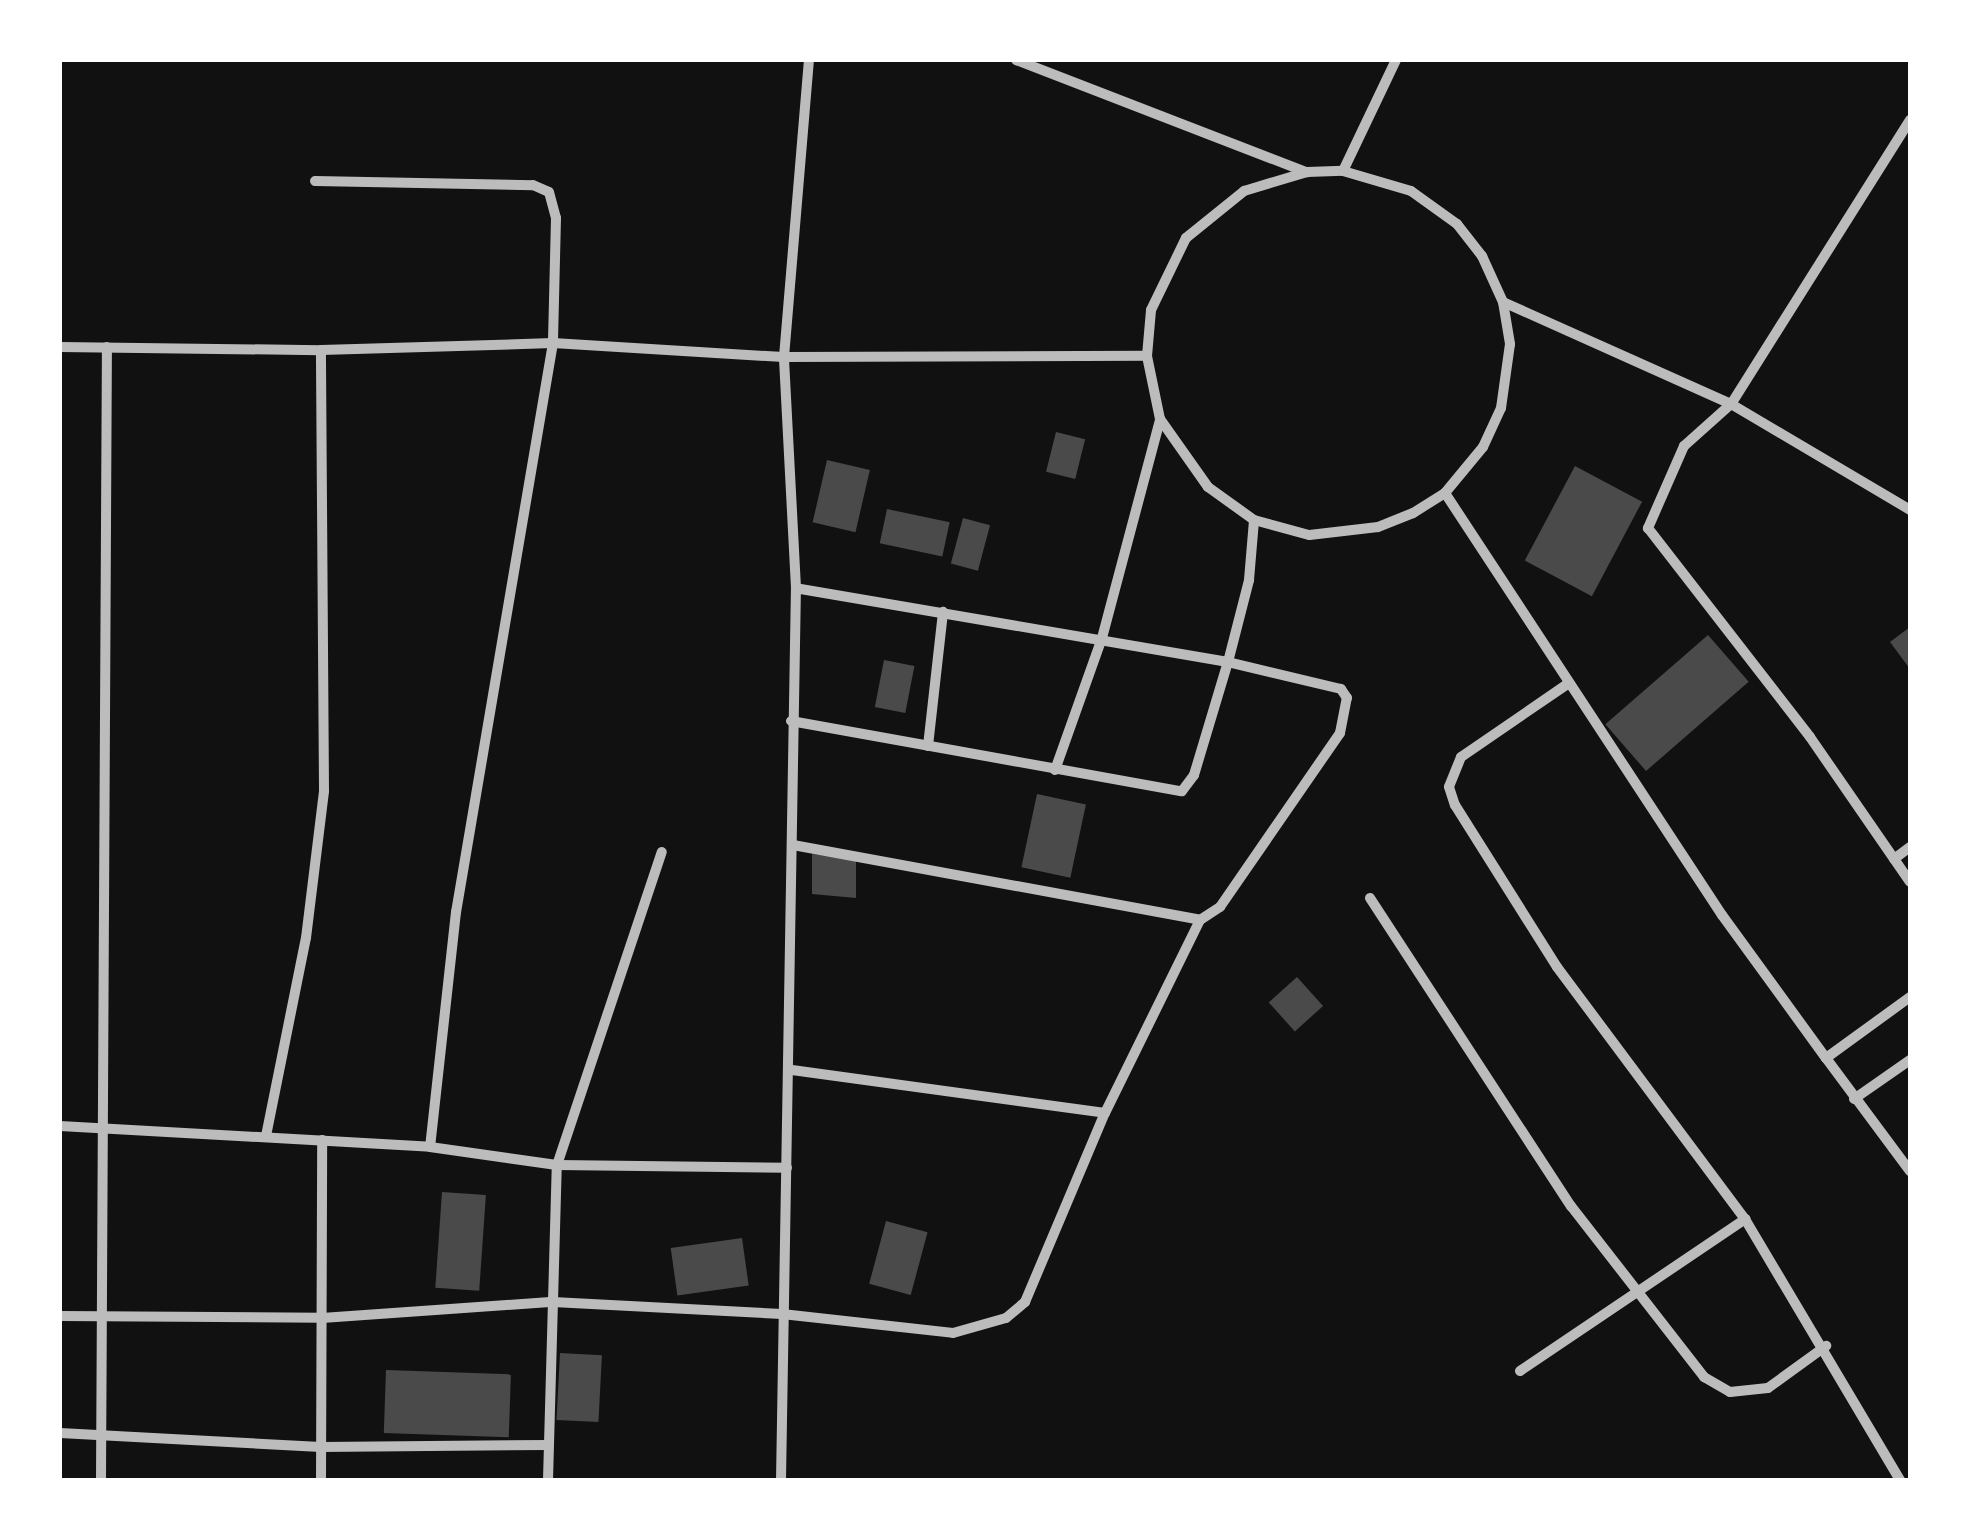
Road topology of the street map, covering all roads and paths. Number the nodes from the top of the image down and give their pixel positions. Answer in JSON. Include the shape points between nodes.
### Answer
{"nodes":[{"id":1,"x":808,"y":60,"type":"edge"},
{"id":2,"x":1016,"y":60,"type":"edge"},
{"id":3,"x":1060,"y":60,"type":"edge"},
{"id":4,"x":1396,"y":60,"type":"edge"},
{"id":5,"x":1053,"y":74,"type":"junction"},
{"id":6,"x":1910,"y":120,"type":"edge"},
{"id":7,"x":1343,"y":171,"type":"junction"},
{"id":8,"x":1307,"y":172,"type":"junction"},
{"id":9,"x":315,"y":181,"type":"dead end"},
{"id":10,"x":1503,"y":302,"type":"junction"},
{"id":11,"x":553,"y":343,"type":"junction"},
{"id":12,"x":61,"y":345,"type":"edge"},
{"id":13,"x":107,"y":347,"type":"junction"},
{"id":14,"x":321,"y":350,"type":"junction"},
{"id":15,"x":784,"y":356,"type":"junction"},
{"id":16,"x":1147,"y":356,"type":"junction"},
{"id":17,"x":1731,"y":404,"type":"junction"},
{"id":18,"x":1160,"y":419,"type":"junction"},
{"id":19,"x":1444,"y":493,"type":"junction"},
{"id":20,"x":1910,"y":510,"type":"edge"},
{"id":21,"x":1254,"y":520,"type":"junction"},
{"id":22,"x":796,"y":588,"type":"junction"},
{"id":23,"x":943,"y":612,"type":"junction"},
{"id":24,"x":1102,"y":638,"type":"junction"},
{"id":25,"x":1228,"y":662,"type":"junction"},
{"id":26,"x":1569,"y":683,"type":"junction"},
{"id":27,"x":791,"y":721,"type":"junction"},
{"id":28,"x":928,"y":746,"type":"junction"},
{"id":29,"x":1055,"y":770,"type":"junction"},
{"id":30,"x":793,"y":845,"type":"junction"},
{"id":31,"x":1910,"y":847,"type":"edge"},
{"id":32,"x":662,"y":852,"type":"dead end"},
{"id":33,"x":1894,"y":859,"type":"junction"},
{"id":34,"x":1910,"y":882,"type":"edge"},
{"id":35,"x":1370,"y":898,"type":"dead end"},
{"id":36,"x":1200,"y":920,"type":"junction"},
{"id":37,"x":1910,"y":998,"type":"edge"},
{"id":38,"x":1826,"y":1058,"type":"junction"},
{"id":39,"x":1910,"y":1060,"type":"edge"},
{"id":40,"x":792,"y":1070,"type":"junction"},
{"id":41,"x":1854,"y":1099,"type":"junction"},
{"id":42,"x":1105,"y":1113,"type":"junction"},
{"id":43,"x":60,"y":1126,"type":"edge"},
{"id":44,"x":102,"y":1126,"type":"junction"},
{"id":45,"x":266,"y":1136,"type":"junction"},
{"id":46,"x":322,"y":1140,"type":"junction"},
{"id":47,"x":430,"y":1147,"type":"junction"},
{"id":48,"x":557,"y":1165,"type":"junction"},
{"id":49,"x":787,"y":1168,"type":"junction"},
{"id":50,"x":1910,"y":1171,"type":"edge"},
{"id":51,"x":1745,"y":1219,"type":"junction"},
{"id":52,"x":1636,"y":1294,"type":"junction"},
{"id":53,"x":553,"y":1302,"type":"junction"},
{"id":54,"x":782,"y":1314,"type":"junction"},
{"id":55,"x":60,"y":1316,"type":"edge"},
{"id":56,"x":101,"y":1316,"type":"junction"},
{"id":57,"x":322,"y":1318,"type":"junction"},
{"id":58,"x":1826,"y":1346,"type":"junction"},
{"id":59,"x":1520,"y":1372,"type":"dead end"},
{"id":60,"x":60,"y":1433,"type":"edge"},
{"id":61,"x":101,"y":1433,"type":"junction"},
{"id":62,"x":549,"y":1445,"type":"junction"},
{"id":63,"x":321,"y":1447,"type":"junction"},
{"id":64,"x":100,"y":1480,"type":"edge"},
{"id":65,"x":321,"y":1480,"type":"edge"},
{"id":66,"x":548,"y":1480,"type":"edge"},
{"id":67,"x":781,"y":1480,"type":"edge"},
{"id":68,"x":1900,"y":1480,"type":"edge"}],
"edges":[{"from":1,"to":15,"type":"street"},
{"from":2,"to":5,"type":"street"},
{"from":3,"to":5,"type":"street"},
{"from":4,"to":7,"type":"street"},
{"from":5,"to":8,"type":"street"},
{"from":6,"to":17,"type":"street"},
{"from":7,"to":8,"type":"street"},
{"from":7,"to":10,"type":"street","via":[[1411,191],[1456,224],[1482,256]]},
{"from":8,"to":16,"type":"street","via":[[1244,191],[1186,238],[1151,310]]},
{"from":9,"to":11,"type":"street","via":[[533,185],[549,192],[556,218]]},
{"from":10,"to":17,"type":"street"},
{"from":10,"to":19,"type":"street","via":[[1510,344],[1501,408],[1483,447]]},
{"from":11,"to":14,"type":"street"},
{"from":11,"to":15,"type":"street"},
{"from":11,"to":47,"type":"street","via":[[456,912]]},
{"from":12,"to":13,"type":"street"},
{"from":13,"to":14,"type":"street"},
{"from":13,"to":44,"type":"street"},
{"from":14,"to":45,"type":"street","via":[[324,791],[306,938]]},
{"from":15,"to":16,"type":"street"},
{"from":15,"to":22,"type":"street"},
{"from":16,"to":18,"type":"street"},
{"from":17,"to":20,"type":"street"},
{"from":17,"to":33,"type":"street","via":[[1684,446],[1648,528],[1810,736]]},
{"from":18,"to":21,"type":"street","via":[[1208,487]]},
{"from":18,"to":24,"type":"street"},
{"from":19,"to":21,"type":"street","via":[[1378,527],[1310,535]]},
{"from":19,"to":26,"type":"street"},
{"from":21,"to":25,"type":"street","via":[[1249,580]]},
{"from":22,"to":23,"type":"street"},
{"from":22,"to":27,"type":"street"},
{"from":23,"to":24,"type":"street"},
{"from":23,"to":28,"type":"street"},
{"from":24,"to":25,"type":"street"},
{"from":24,"to":29,"type":"street"},
{"from":25,"to":29,"type":"street","via":[[1194,775],[1182,791]]},
{"from":25,"to":36,"type":"street","via":[[1341,688],[1347,713],[1268,842],[1220,907]]},
{"from":26,"to":38,"type":"street","via":[[1722,916]]},
{"from":26,"to":51,"type":"street","via":[[1462,757],[1449,787],[1454,805],[1557,966]]},
{"from":27,"to":28,"type":"street"},
{"from":27,"to":30,"type":"street"},
{"from":28,"to":29,"type":"street"},
{"from":30,"to":36,"type":"street"},
{"from":30,"to":40,"type":"street"},
{"from":31,"to":33,"type":"street"},
{"from":32,"to":48,"type":"street"},
{"from":33,"to":34,"type":"street"},
{"from":35,"to":52,"type":"street"},
{"from":36,"to":42,"type":"street"},
{"from":37,"to":38,"type":"street"},
{"from":38,"to":41,"type":"street"},
{"from":39,"to":41,"type":"street"},
{"from":40,"to":42,"type":"street"},
{"from":40,"to":49,"type":"street"},
{"from":41,"to":50,"type":"street"},
{"from":42,"to":54,"type":"street","via":[[1025,1302],[1006,1318],[953,1333]]},
{"from":43,"to":44,"type":"street"},
{"from":44,"to":45,"type":"street"},
{"from":44,"to":56,"type":"street"},
{"from":45,"to":46,"type":"street"},
{"from":46,"to":47,"type":"street"},
{"from":46,"to":57,"type":"street"},
{"from":47,"to":48,"type":"street"},
{"from":48,"to":49,"type":"street"},
{"from":48,"to":53,"type":"street"},
{"from":49,"to":54,"type":"street"},
{"from":51,"to":52,"type":"street"},
{"from":51,"to":58,"type":"street"},
{"from":52,"to":58,"type":"street","via":[[1704,1376],[1730,1392],[1768,1388]]},
{"from":52,"to":59,"type":"street"},
{"from":53,"to":54,"type":"street"},
{"from":53,"to":57,"type":"street"},
{"from":53,"to":62,"type":"street"},
{"from":54,"to":67,"type":"street"},
{"from":55,"to":56,"type":"street"},
{"from":56,"to":57,"type":"street"},
{"from":56,"to":61,"type":"street"},
{"from":57,"to":63,"type":"street"},
{"from":58,"to":68,"type":"street"},
{"from":60,"to":61,"type":"street"},
{"from":61,"to":63,"type":"street"},
{"from":61,"to":64,"type":"street"},
{"from":62,"to":63,"type":"street"},
{"from":62,"to":66,"type":"street"},
{"from":63,"to":65,"type":"street"}]}
